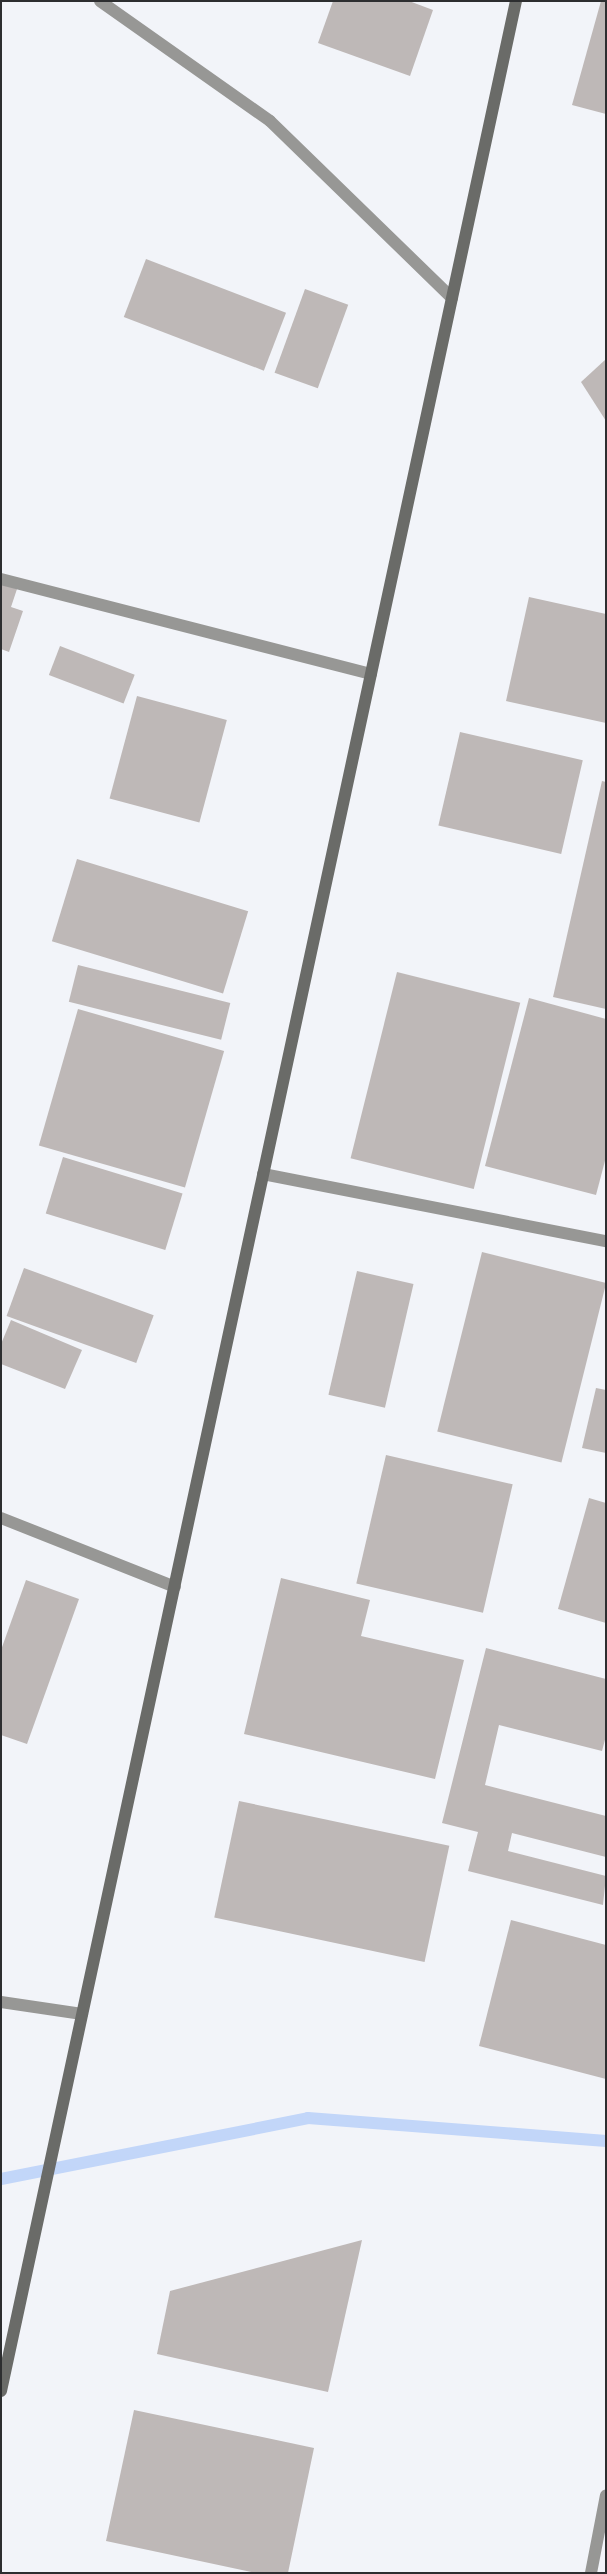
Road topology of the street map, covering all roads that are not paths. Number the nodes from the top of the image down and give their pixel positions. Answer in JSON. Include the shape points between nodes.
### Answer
{"nodes":[{"id":1,"x":100,"y":1,"type":"edge"},
{"id":2,"x":516,"y":1,"type":"edge"},
{"id":3,"x":452,"y":298,"type":"junction"},
{"id":4,"x":1,"y":579,"type":"edge"},
{"id":5,"x":371,"y":674,"type":"junction"},
{"id":6,"x":263,"y":1174,"type":"junction"},
{"id":7,"x":606,"y":1241,"type":"edge"},
{"id":8,"x":1,"y":1518,"type":"edge"},
{"id":9,"x":175,"y":1587,"type":"junction"},
{"id":10,"x":1,"y":2002,"type":"edge"},
{"id":11,"x":82,"y":2014,"type":"junction"},
{"id":12,"x":1,"y":2391,"type":"edge"},
{"id":13,"x":606,"y":2495,"type":"edge"},
{"id":14,"x":602,"y":2541,"type":"edge"},
{"id":15,"x":591,"y":2573,"type":"edge"}],
"edges":[{"from":1,"to":3,"type":"street","via":[[270,121]]},
{"from":2,"to":3,"type":"street"},
{"from":3,"to":5,"type":"street"},
{"from":4,"to":5,"type":"street"},
{"from":5,"to":6,"type":"street"},
{"from":6,"to":7,"type":"street"},
{"from":6,"to":9,"type":"street"},
{"from":8,"to":9,"type":"street"},
{"from":9,"to":11,"type":"street"},
{"from":10,"to":11,"type":"street"},
{"from":11,"to":12,"type":"street"},
{"from":13,"to":14,"type":"street"},
{"from":14,"to":15,"type":"street"}]}
